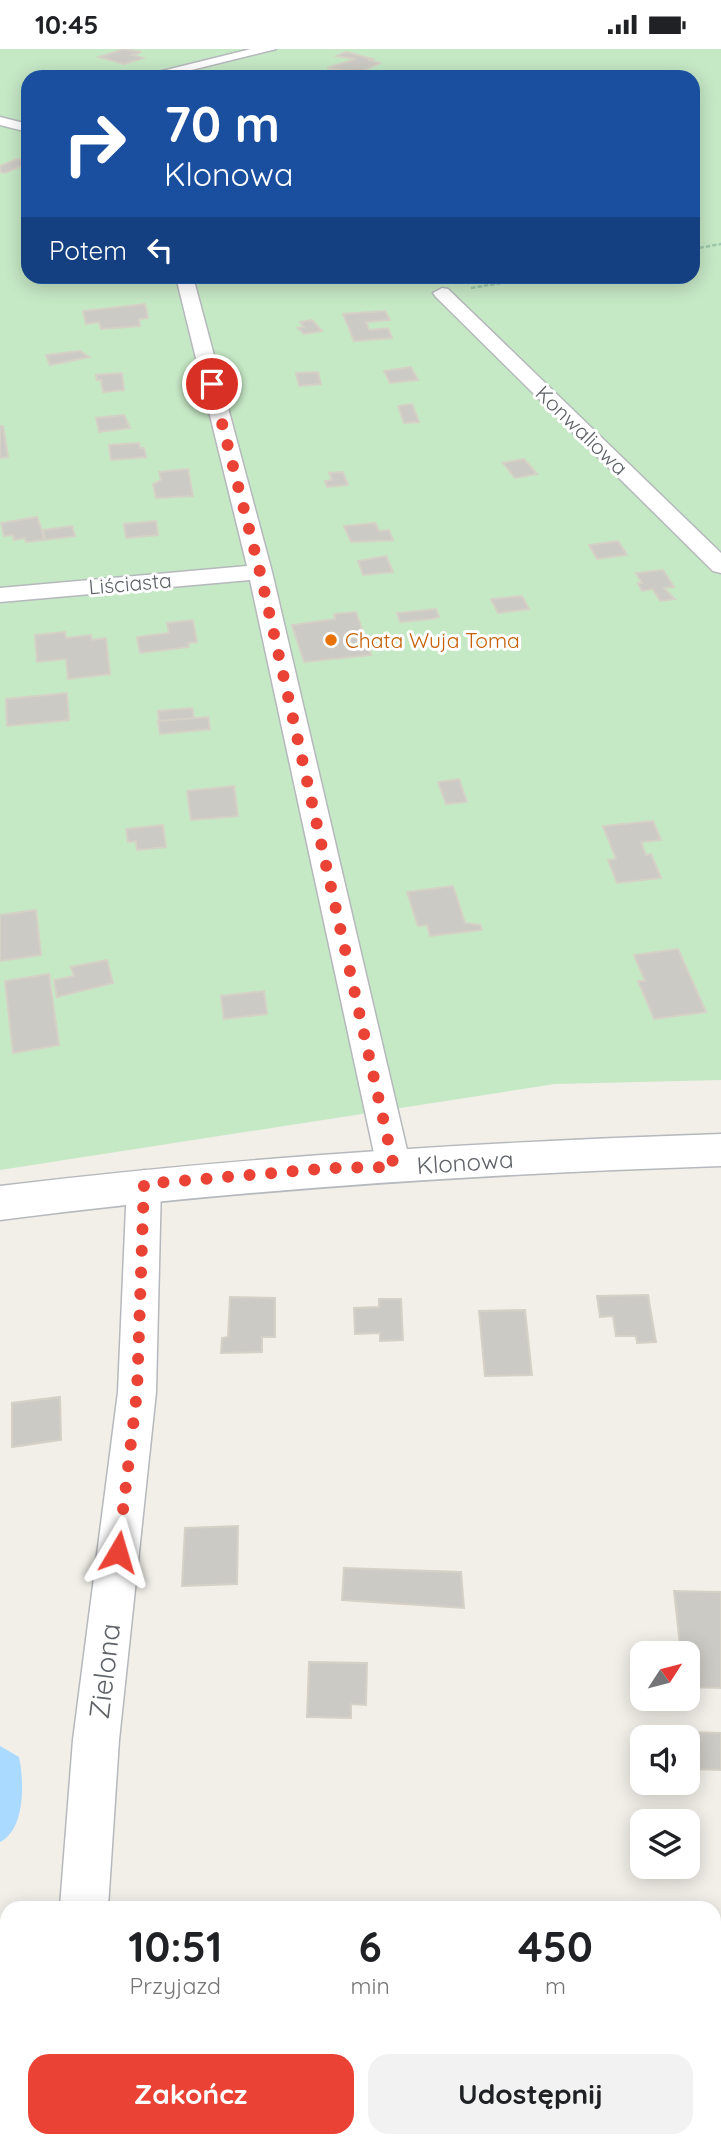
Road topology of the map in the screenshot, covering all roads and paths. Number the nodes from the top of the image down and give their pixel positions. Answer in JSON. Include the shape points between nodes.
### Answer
{"nodes":[{"id":1,"x":269,"y":49,"type":"edge"},
{"id":2,"x":200,"y":65,"type":"junction"},
{"id":3,"x":177,"y":70,"type":"edge"},
{"id":4,"x":219,"y":70,"type":"edge"},
{"id":5,"x":0,"y":121,"type":"edge"},
{"id":6,"x":21,"y":126,"type":"edge"},
{"id":7,"x":721,"y":244,"type":"edge"},
{"id":8,"x":700,"y":248,"type":"edge"},
{"id":9,"x":186,"y":284,"type":"edge"},
{"id":10,"x":495,"y":284,"type":"edge"},
{"id":11,"x":442,"y":293,"type":"joint"},
{"id":12,"x":721,"y":566,"type":"edge"},
{"id":13,"x":260,"y":572,"type":"junction"},
{"id":14,"x":0,"y":595,"type":"edge"},
{"id":15,"x":721,"y":1150,"type":"edge"},
{"id":16,"x":394,"y":1167,"type":"junction"},
{"id":17,"x":144,"y":1184,"type":"junction"},
{"id":18,"x":0,"y":1203,"type":"edge"},
{"id":19,"x":84,"y":1901,"type":"edge"}],
"edges":[{"from":1,"to":2,"type":"street"},
{"from":2,"to":3,"type":"street"},
{"from":2,"to":4,"type":"street"},
{"from":5,"to":6,"type":"street"},
{"from":7,"to":8,"type":"path"},
{"from":9,"to":13,"type":"street"},
{"from":10,"to":11,"type":"path"},
{"from":11,"to":12,"type":"street","name":"Konwaliowa"},
{"from":13,"to":14,"type":"street","name":"Liściasta"},
{"from":13,"to":16,"type":"street"},
{"from":15,"to":16,"type":"street","name":"Klonowa"},
{"from":16,"to":17,"type":"street","name":"Klonowa"},
{"from":17,"to":18,"type":"street","name":"Klonowa"},
{"from":17,"to":19,"type":"street","name":"Zielona","via":[[137,1392],[96,1740]]}]}
